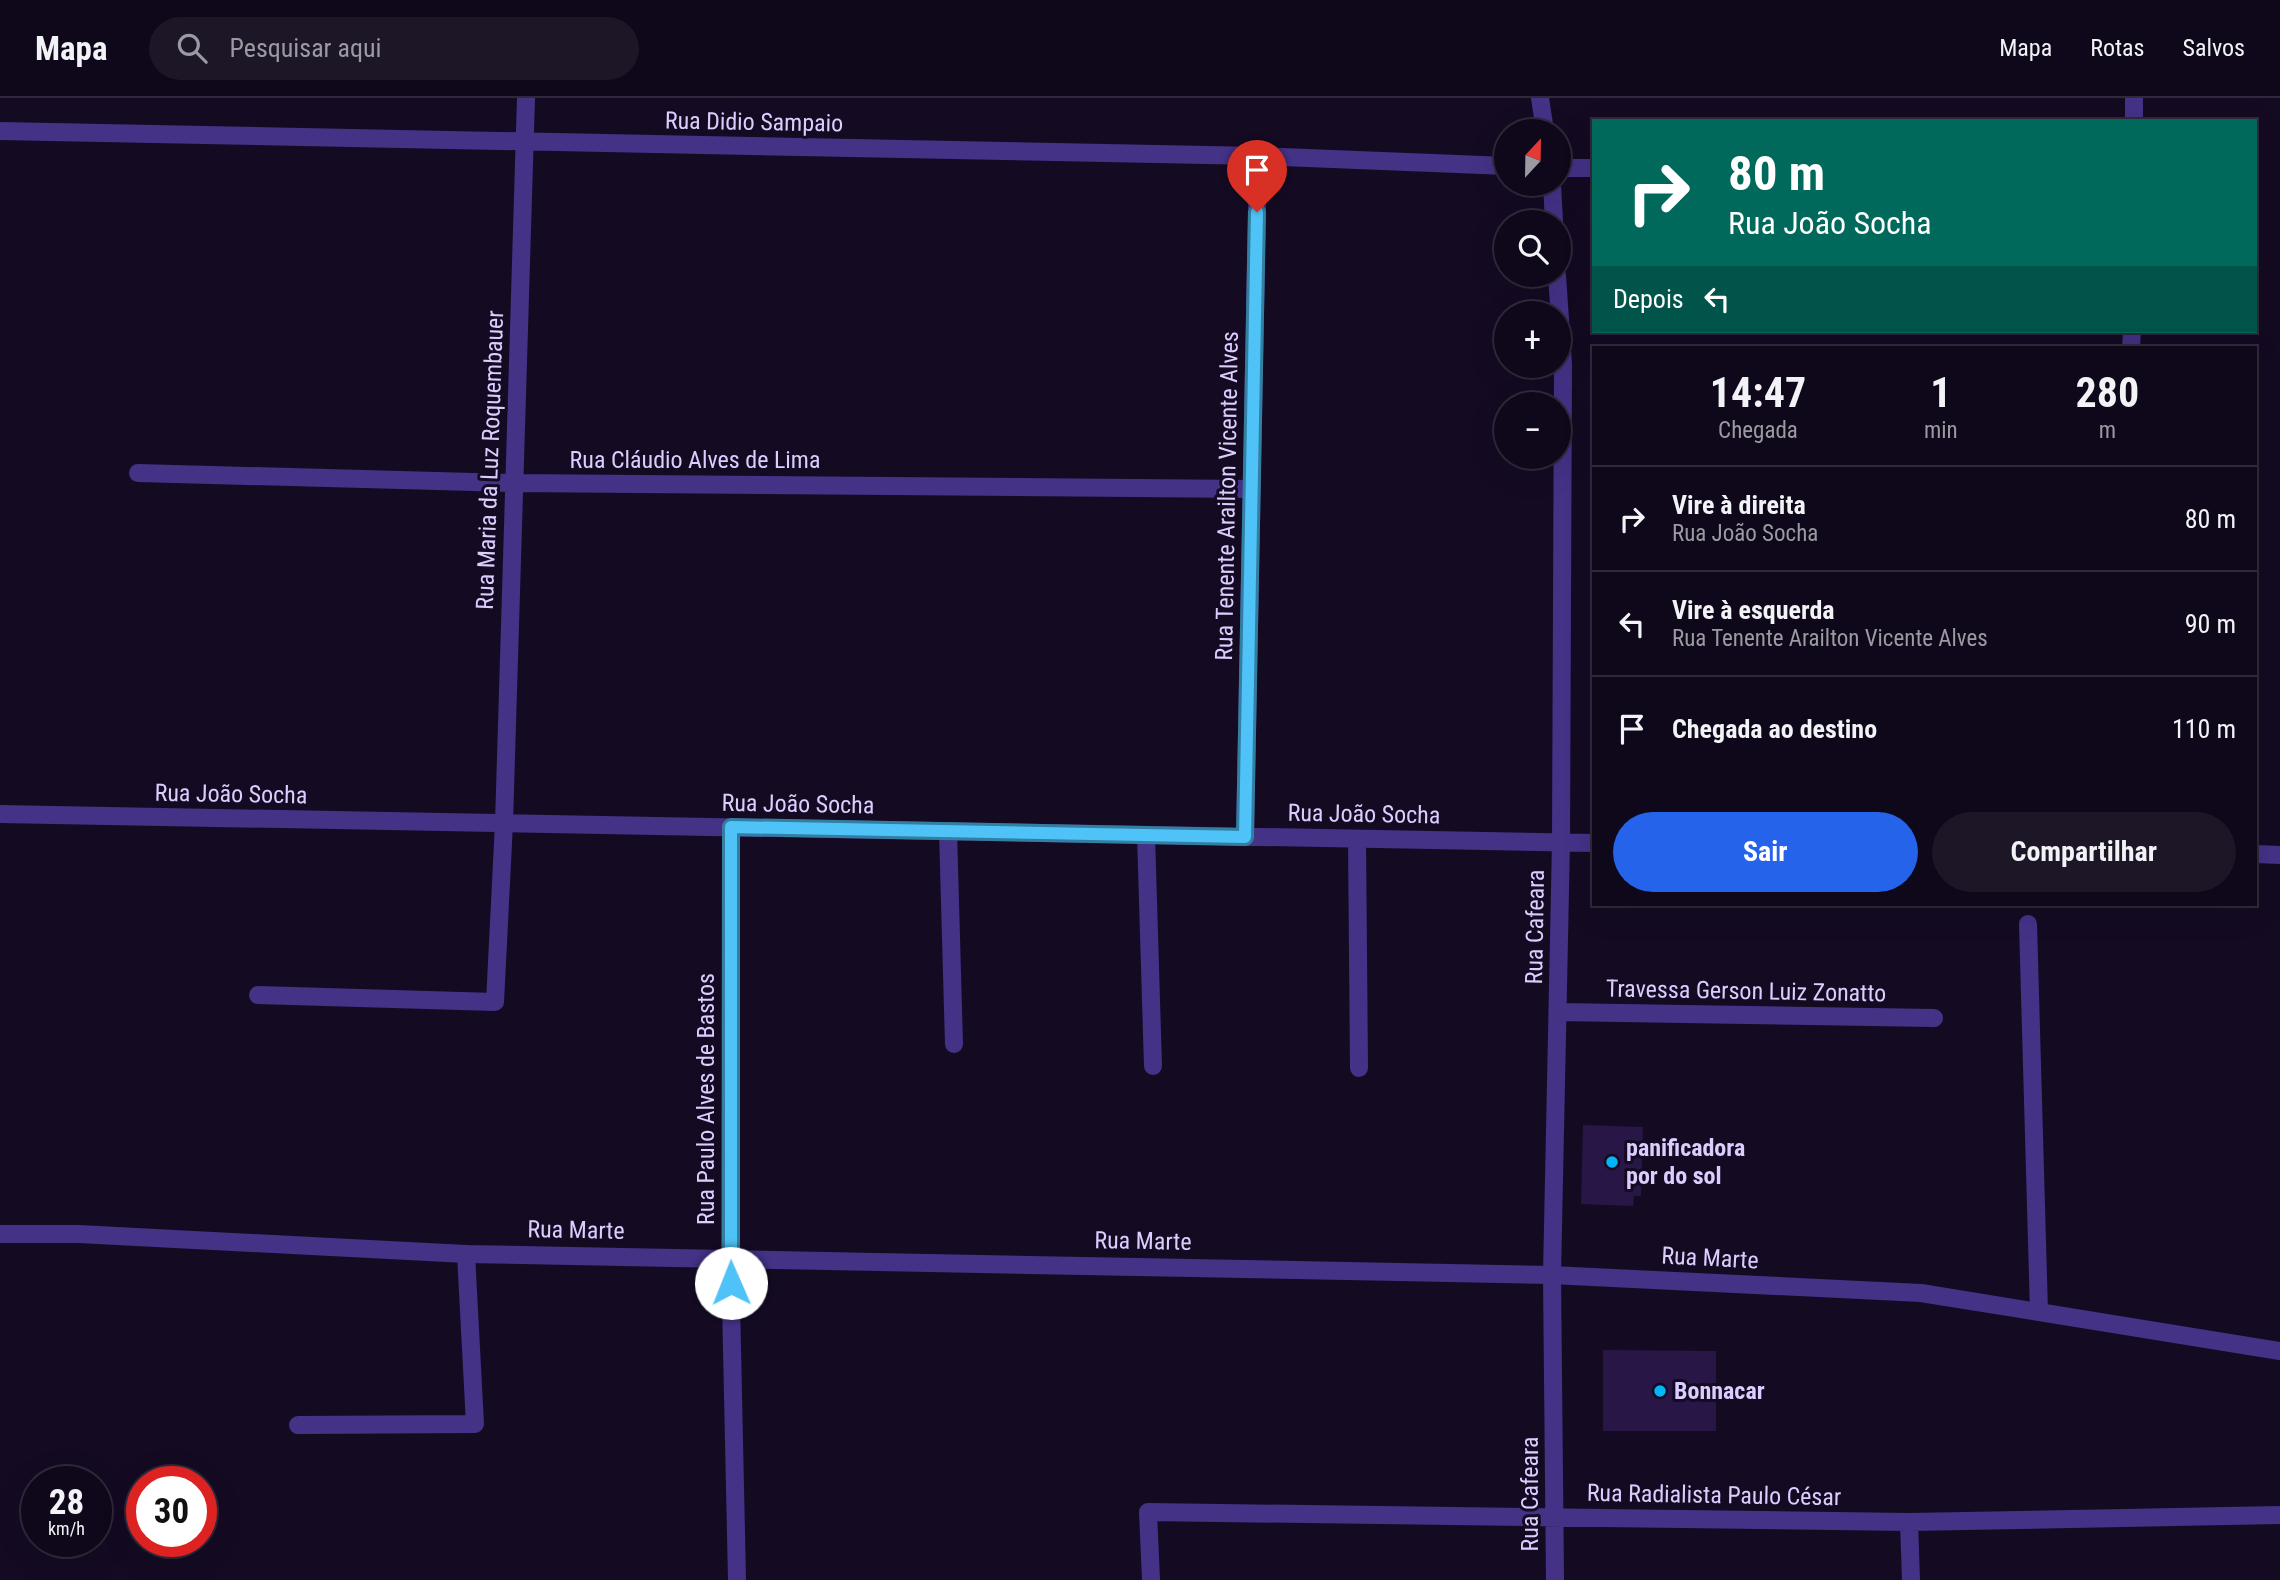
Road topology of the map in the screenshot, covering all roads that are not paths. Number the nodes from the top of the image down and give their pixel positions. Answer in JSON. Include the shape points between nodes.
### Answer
{"nodes":[{"id":1,"x":526,"y":98,"type":"edge"},
{"id":2,"x":1539,"y":98,"type":"edge"},
{"id":3,"x":2134,"y":98,"type":"edge"},
{"id":4,"x":1543,"y":119,"type":"edge"},
{"id":5,"x":2134,"y":119,"type":"edge"},
{"id":6,"x":0,"y":131,"type":"edge"},
{"id":7,"x":524,"y":142,"type":"junction"},
{"id":8,"x":1258,"y":156,"type":"junction"},
{"id":9,"x":1494,"y":165,"type":"edge"},
{"id":10,"x":1572,"y":168,"type":"edge"},
{"id":11,"x":1592,"y":168,"type":"edge"},
{"id":12,"x":1558,"y":287,"type":"edge"},
{"id":13,"x":138,"y":473,"type":"dead end"},
{"id":14,"x":514,"y":483,"type":"junction"},
{"id":15,"x":1252,"y":489,"type":"junction"},
{"id":16,"x":0,"y":814,"type":"edge"},
{"id":17,"x":504,"y":823,"type":"junction"},
{"id":18,"x":731,"y":827,"type":"junction"},
{"id":19,"x":948,"y":831,"type":"junction"},
{"id":20,"x":1146,"y":835,"type":"junction"},
{"id":21,"x":1245,"y":837,"type":"junction"},
{"id":22,"x":1357,"y":839,"type":"junction"},
{"id":23,"x":1561,"y":842,"type":"junction"},
{"id":24,"x":1592,"y":843,"type":"edge"},
{"id":25,"x":2257,"y":855,"type":"edge"},
{"id":26,"x":2280,"y":855,"type":"edge"},
{"id":27,"x":2028,"y":924,"type":"dead end"},
{"id":28,"x":258,"y":995,"type":"dead end"},
{"id":29,"x":1558,"y":1012,"type":"junction"},
{"id":30,"x":1934,"y":1018,"type":"dead end"},
{"id":31,"x":954,"y":1044,"type":"dead end"},
{"id":32,"x":1153,"y":1066,"type":"dead end"},
{"id":33,"x":1359,"y":1068,"type":"dead end"},
{"id":34,"x":0,"y":1234,"type":"edge"},
{"id":35,"x":466,"y":1254,"type":"junction"},
{"id":36,"x":730,"y":1256,"type":"junction"},
{"id":37,"x":1552,"y":1275,"type":"junction"},
{"id":38,"x":2039,"y":1312,"type":"junction"},
{"id":39,"x":2280,"y":1351,"type":"edge"},
{"id":40,"x":298,"y":1426,"type":"dead end"},
{"id":41,"x":2280,"y":1515,"type":"edge"},
{"id":42,"x":1555,"y":1517,"type":"junction"},
{"id":43,"x":1909,"y":1522,"type":"junction"},
{"id":44,"x":737,"y":1580,"type":"edge"},
{"id":45,"x":1151,"y":1580,"type":"edge"},
{"id":46,"x":1555,"y":1580,"type":"edge"},
{"id":47,"x":1911,"y":1580,"type":"edge"}],
"edges":[{"from":1,"to":7,"type":"street","name":"Rua Maria da Luz Roquembauer"},
{"from":2,"to":4,"type":"street"},
{"from":3,"to":5,"type":"street"},
{"from":6,"to":7,"type":"street","name":"Rua Didio Sampaio"},
{"from":7,"to":8,"type":"street","name":"Rua Didio Sampaio"},
{"from":7,"to":14,"type":"street","name":"Rua Maria da Luz Roquembauer"},
{"from":8,"to":9,"type":"street","name":"Rua Didio Sampaio"},
{"from":8,"to":15,"type":"street","name":"Rua Tenente Arailton Vicente Alves"},
{"from":10,"to":11,"type":"street"},
{"from":12,"to":23,"type":"street","name":"Rua Cafeara","via":[[1563,363]]},
{"from":13,"to":14,"type":"street","name":"Rua Cláudio Alves de Lima"},
{"from":14,"to":15,"type":"street","name":"Rua Cláudio Alves de Lima"},
{"from":14,"to":17,"type":"street","name":"Rua Maria da Luz Roquembauer"},
{"from":15,"to":21,"type":"street","name":"Rua Tenente Arailton Vicente Alves"},
{"from":16,"to":17,"type":"street","name":"Rua João Socha"},
{"from":17,"to":18,"type":"street","name":"Rua João Socha"},
{"from":17,"to":28,"type":"street","name":"Rua Maria da Luz Roquembauer","via":[[495,1002]]},
{"from":18,"to":19,"type":"street","name":"Rua João Socha"},
{"from":18,"to":36,"type":"street","name":"Rua Paulo Alves de Bastos"},
{"from":19,"to":20,"type":"street","name":"Rua João Socha"},
{"from":19,"to":31,"type":"street"},
{"from":20,"to":21,"type":"street","name":"Rua João Socha"},
{"from":20,"to":32,"type":"street"},
{"from":21,"to":22,"type":"street","name":"Rua João Socha"},
{"from":22,"to":23,"type":"street","name":"Rua João Socha"},
{"from":22,"to":33,"type":"street"},
{"from":23,"to":24,"type":"street","name":"Rua João Socha"},
{"from":23,"to":29,"type":"street","name":"Rua Cafeara"},
{"from":25,"to":26,"type":"street"},
{"from":27,"to":38,"type":"street"},
{"from":29,"to":30,"type":"street","name":"Travessa Gerson Luiz Zonatto"},
{"from":29,"to":37,"type":"street","name":"Rua Cafeara"},
{"from":34,"to":35,"type":"street","name":"Rua Marte"},
{"from":35,"to":36,"type":"street","name":"Rua Marte"},
{"from":35,"to":40,"type":"street","via":[[475,1424]]},
{"from":36,"to":37,"type":"street","name":"Rua Marte"},
{"from":36,"to":44,"type":"street","name":"Rua Paulo Alves de Bastos"},
{"from":37,"to":38,"type":"street","name":"Rua Marte","via":[[1921,1293]]},
{"from":37,"to":42,"type":"street","name":"Rua Cafeara"},
{"from":38,"to":39,"type":"street","name":"Rua Marte"},
{"from":41,"to":43,"type":"street","name":"Rua Radialista Paulo César"},
{"from":42,"to":43,"type":"street","name":"Rua Radialista Paulo César"},
{"from":42,"to":45,"type":"street","name":"Rua Radialista Paulo César","via":[[1148,1512]]},
{"from":42,"to":46,"type":"street","name":"Rua Cafeara"},
{"from":43,"to":47,"type":"street"}]}
